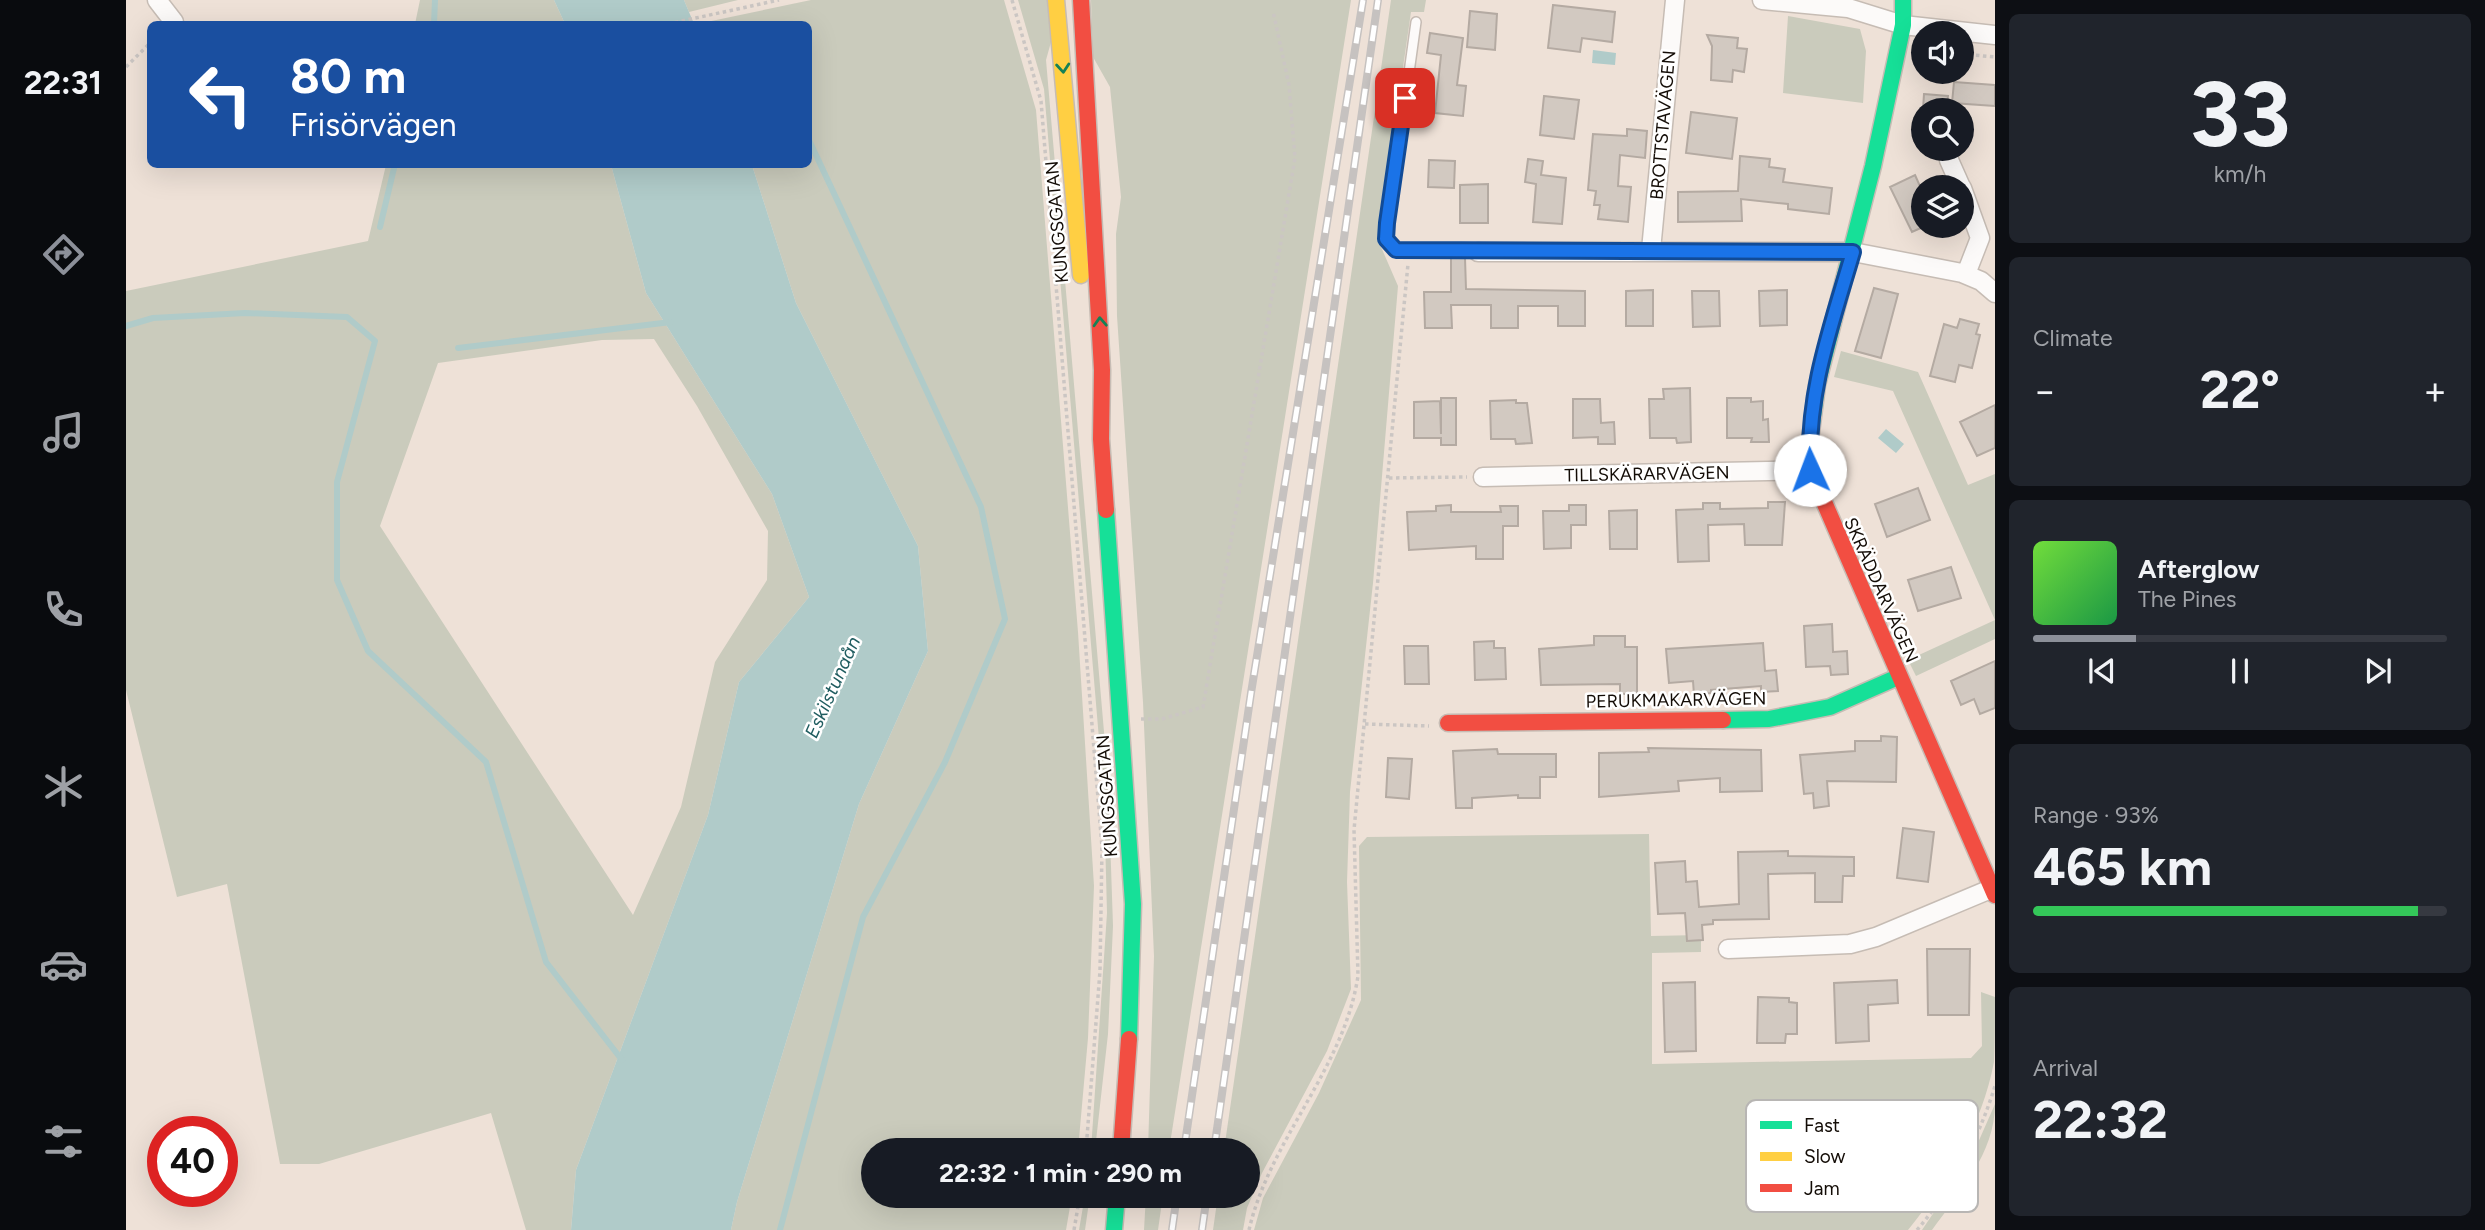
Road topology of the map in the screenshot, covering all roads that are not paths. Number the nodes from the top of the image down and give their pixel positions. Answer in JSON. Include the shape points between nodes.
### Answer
{"nodes":[{"id":1,"x":158,"y":0,"type":"edge"},
{"id":2,"x":1056,"y":0,"type":"edge"},
{"id":3,"x":1081,"y":0,"type":"edge"},
{"id":4,"x":1675,"y":0,"type":"edge"},
{"id":5,"x":1762,"y":0,"type":"edge"},
{"id":6,"x":1903,"y":0,"type":"edge"},
{"id":7,"x":173,"y":21,"type":"edge"},
{"id":8,"x":1416,"y":22,"type":"dead end"},
{"id":9,"x":1903,"y":25,"type":"junction"},
{"id":10,"x":1995,"y":35,"type":"edge"},
{"id":11,"x":1974,"y":221,"type":"edge"},
{"id":12,"x":1651,"y":250,"type":"junction"},
{"id":13,"x":1478,"y":252,"type":"joint"},
{"id":14,"x":1853,"y":252,"type":"junction"},
{"id":15,"x":1966,"y":274,"type":"junction"},
{"id":16,"x":1995,"y":293,"type":"edge"},
{"id":17,"x":1101,"y":439,"type":"junction"},
{"id":18,"x":1810,"y":470,"type":"junction"},
{"id":19,"x":1483,"y":477,"type":"road end"},
{"id":20,"x":1898,"y":677,"type":"junction"},
{"id":21,"x":1448,"y":723,"type":"road end"},
{"id":22,"x":1994,"y":892,"type":"edge"},
{"id":23,"x":1728,"y":949,"type":"dead end"},
{"id":24,"x":1122,"y":1138,"type":"edge"},
{"id":25,"x":1116,"y":1208,"type":"edge"},
{"id":26,"x":1114,"y":1230,"type":"edge"}],
"edges":[{"from":1,"to":7,"type":"street"},
{"from":2,"to":17,"type":"main road","name":"KUNGSGATAN","one_way":true,"via":[[1090,371]]},
{"from":17,"to":3,"type":"main road","name":"KUNGSGATAN","one_way":true,"via":[[1102,370]]},
{"from":4,"to":12,"type":"street","name":"BROTTSTAVÄGEN"},
{"from":5,"to":9,"type":"street","via":[[1848,8]]},
{"from":6,"to":9,"type":"main road","name":"SKRÄDDARVÄGEN"},
{"from":8,"to":13,"type":"lane","via":[[1386,239],[1396,250],[1410,252]]},
{"from":9,"to":10,"type":"street"},
{"from":9,"to":14,"type":"main road","name":"SKRÄDDARVÄGEN"},
{"from":11,"to":15,"type":"street","via":[[1980,238]]},
{"from":12,"to":13,"type":"street"},
{"from":12,"to":14,"type":"street"},
{"from":14,"to":15,"type":"street"},
{"from":14,"to":18,"type":"main road","name":"SKRÄDDARVÄGEN","via":[[1814,391],[1808,429]]},
{"from":15,"to":16,"type":"street"},
{"from":17,"to":24,"type":"main road","name":"KUNGSGATAN","via":[[1133,904]]},
{"from":18,"to":19,"type":"street","name":"TILLSKÄRARVÄGEN"},
{"from":18,"to":20,"type":"main road","name":"SKRÄDDARVÄGEN"},
{"from":20,"to":21,"type":"main road","name":"PERUKMAKARVÄGEN","via":[[1830,707],[1769,719]]},
{"from":20,"to":22,"type":"main road","name":"SKRÄDDARVÄGEN"},
{"from":22,"to":23,"type":"street","via":[[1850,944]]},
{"from":25,"to":26,"type":"main road"}]}
